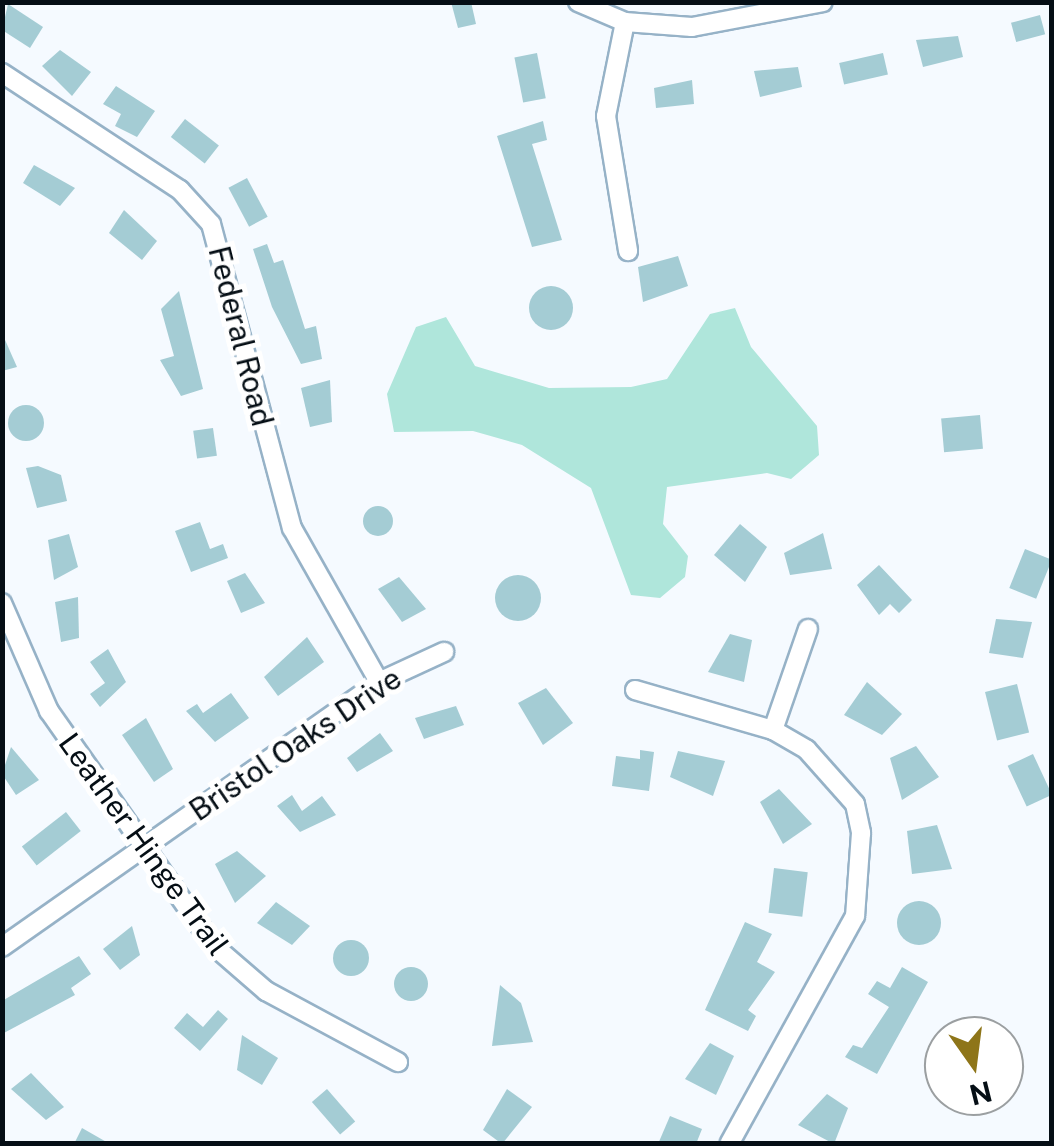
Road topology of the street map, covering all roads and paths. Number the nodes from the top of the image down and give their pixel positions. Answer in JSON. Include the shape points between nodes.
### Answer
{"nodes":[{"id":1,"x":578,"y":2,"type":"edge"},
{"id":2,"x":822,"y":2,"type":"edge"},
{"id":3,"x":625,"y":22,"type":"junction"},
{"id":4,"x":2,"y":73,"type":"edge"},
{"id":5,"x":628,"y":251,"type":"dead end"},
{"id":6,"x":2,"y":602,"type":"edge"},
{"id":7,"x":808,"y":629,"type":"dead end"},
{"id":8,"x":444,"y":652,"type":"dead end"},
{"id":9,"x":379,"y":682,"type":"junction"},
{"id":10,"x":636,"y":690,"type":"dead end"},
{"id":11,"x":773,"y":730,"type":"junction"},
{"id":12,"x":144,"y":847,"type":"junction"},
{"id":13,"x":2,"y":947,"type":"edge"},
{"id":14,"x":398,"y":1062,"type":"dead end"},
{"id":15,"x":729,"y":1144,"type":"edge"}],
"edges":[{"from":1,"to":3,"type":"street"},
{"from":2,"to":3,"type":"street","via":[[717,25]]},
{"from":3,"to":5,"type":"street","via":[[606,116]]},
{"from":4,"to":9,"type":"street","name":"Federal Road","via":[[180,190],[211,224],[292,528]]},
{"from":6,"to":12,"type":"street","name":"Leather Hinge Trail","via":[[48,711]]},
{"from":7,"to":11,"type":"street"},
{"from":8,"to":9,"type":"street","name":"Bristol Oaks Drive"},
{"from":9,"to":12,"type":"street","name":"Bristol Oaks Drive"},
{"from":10,"to":11,"type":"street"},
{"from":11,"to":15,"type":"street","via":[[834,774],[855,804],[862,876],[855,916]]},
{"from":12,"to":13,"type":"street","name":"Bristol Oaks Drive"},
{"from":12,"to":14,"type":"street","name":"Leather Hinge Trail","via":[[239,973]]}]}
